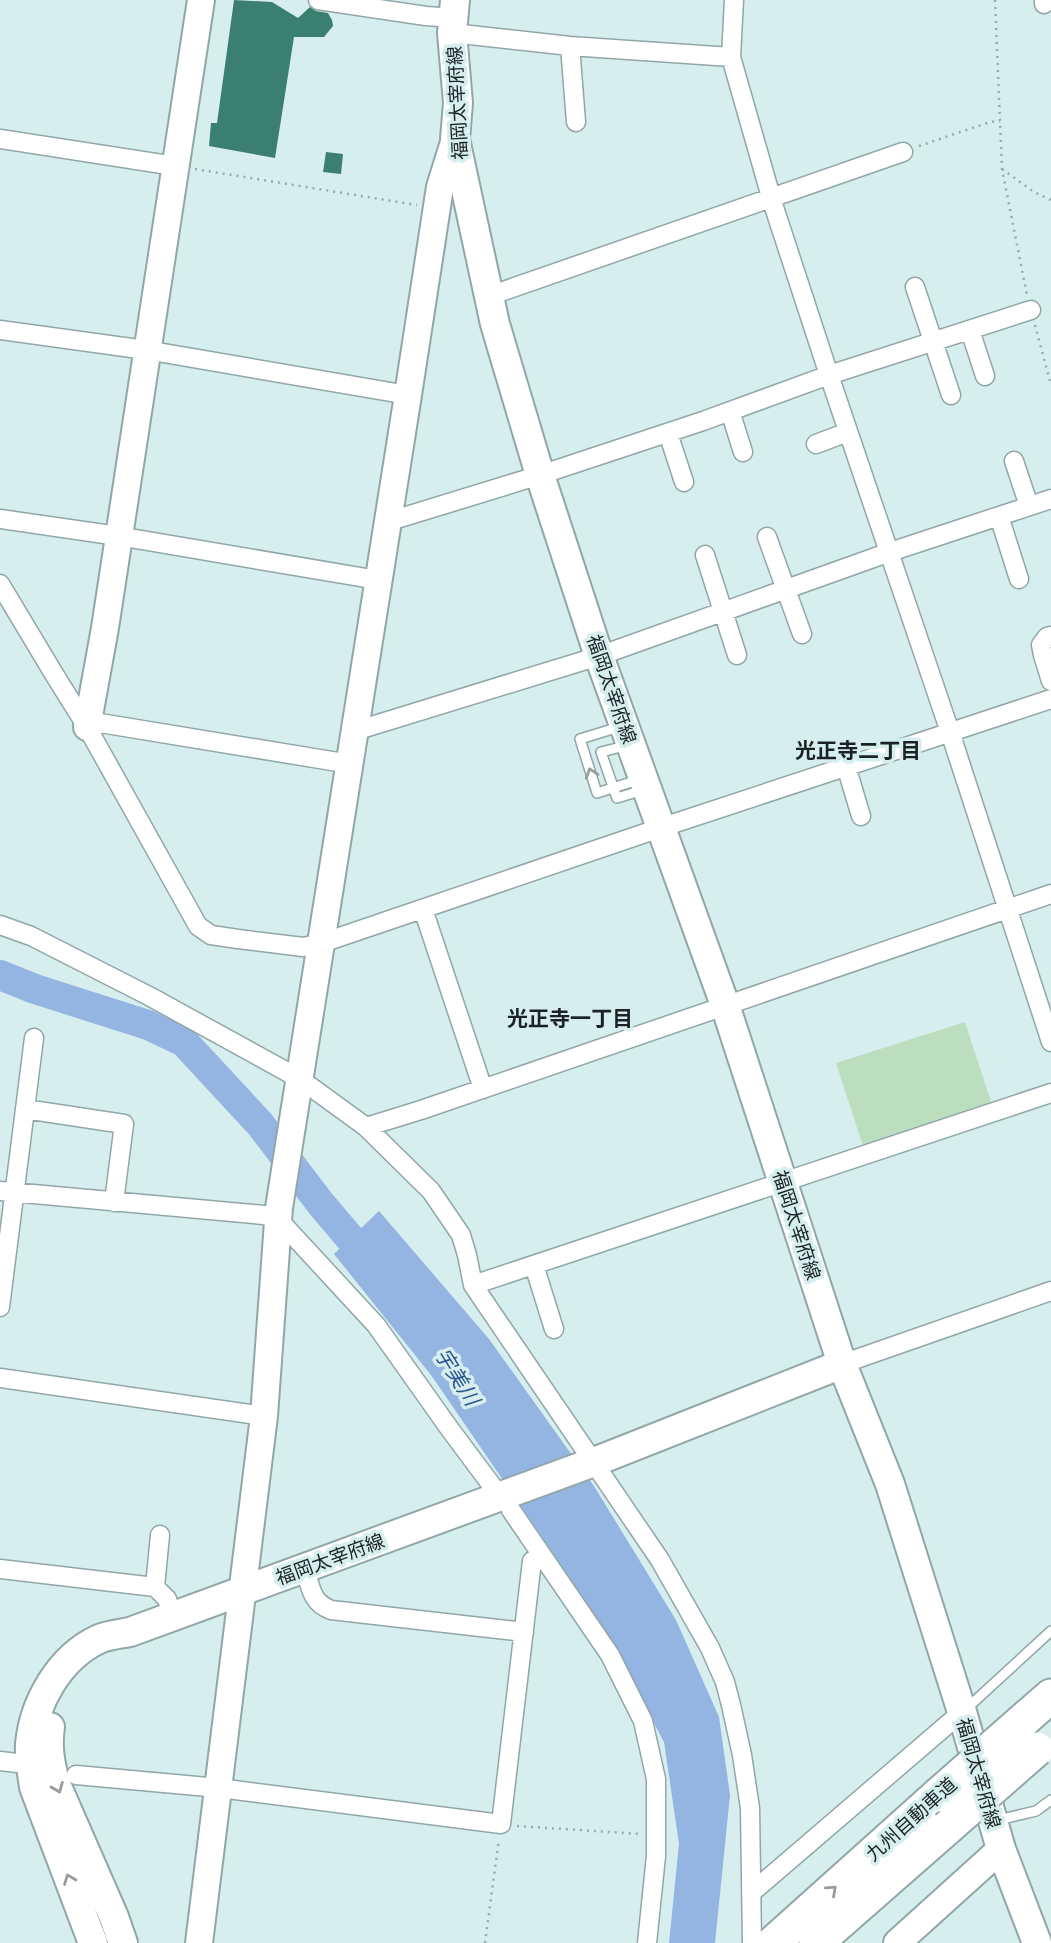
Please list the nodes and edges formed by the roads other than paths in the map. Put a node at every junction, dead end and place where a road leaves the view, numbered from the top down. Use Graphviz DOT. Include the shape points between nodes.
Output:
graph roads {
  1 [pos="201,0"];
  2 [pos="317,0"];
  3 [pos="734,0"];
  4 [pos="454,17"];
  5 [pos="570,46"];
  6 [pos="731,57"];
  7 [pos="576,122"];
  8 [pos="0,139"];
  9 [pos="455,139"];
  10 [pos="903,152"];
  11 [pos="175,166"];
  12 [pos="771,197"];
  13 [pos="915,287"];
  14 [pos="488,296"];
  15 [pos="1031,310"];
  16 [pos="0,330"];
  17 [pos="970,330"];
  18 [pos="933,342"];
  19 [pos="146,350"];
  20 [pos="829,375"];
  21 [pos="985,376"];
  22 [pos="408,395"];
  23 [pos="951,395"];
  24 [pos="730,411"];
  25 [pos="848,432"];
  26 [pos="668,433"];
  27 [pos="816,444"];
  28 [pos="743,452"];
  29 [pos="1014,461"];
  30 [pos="540,475"];
  31 [pos="684,482"];
  32 [pos="1051,499"];
  33 [pos="1029,506"];
  34 [pos="999,516"];
  35 [pos="0,519"];
  36 [pos="387,522"];
  37 [pos="118,536"];
  38 [pos="767,537"];
  39 [pos="890,552"];
  40 [pos="705,555"];
  41 [pos="1018,579"];
  42 [pos="379,580"];
  43 [pos="0,584"];
  44 [pos="786,590"];
  45 [pos="723,612"];
  46 [pos="802,634"];
  47 [pos="1051,636"];
  48 [pos="737,655"];
  49 [pos="599,656"];
  50 [pos="1051,681"];
  51 [pos="1051,699"];
  52 [pos="88,724"];
  53 [pos="355,731"];
  54 [pos="950,732"];
  55 [pos="627,735"];
  56 [pos="350,764"];
  57 [pos="846,766"];
  58 [pos="644,784"];
  59 [pos="614,788"];
  60 [pos="861,816"];
  61 [pos="660,828"];
  62 [pos="1051,894"];
  63 [pos="423,909"];
  64 [pos="1007,909"];
  65 [pos="0,925"];
  66 [pos="322,943"];
  67 [pos="725,1005"];
  68 [pos="34,1038"];
  69 [pos="1051,1042"];
  70 [pos="483,1088"];
  71 [pos="299,1090"];
  72 [pos="1051,1093"];
  73 [pos="25,1109"];
  74 [pos="366,1127"];
  75 [pos="784,1183"];
  76 [pos="7,1191"];
  77 [pos="114,1202"];
  78 [pos="279,1214"];
  79 [pos="534,1265"];
  80 [pos="473,1285"];
  81 [pos="1051,1291"];
  82 [pos="0,1307"];
  83 [pos="554,1329"];
  84 [pos="842,1364"];
  85 [pos="0,1378"];
  86 [pos="264,1416"];
  87 [pos="594,1462"];
  88 [pos="501,1498"];
  89 [pos="160,1535"];
  90 [pos="532,1561"];
  91 [pos="0,1569"];
  92 [pos="305,1569"];
  93 [pos="155,1587"];
  94 [pos="241,1592"];
  95 [pos="173,1617"];
  96 [pos="1051,1631"];
  97 [pos="130,1632"];
  98 [pos="524,1632"];
  99 [pos="962,1712"];
  100 [pos="1042,1725"];
  101 [pos="76,1774"];
  102 [pos="219,1788"];
  103 [pos="1051,1800"];
  104 [pos="993,1822"];
  105 [pos="1002,1849"];
  106 [pos="751,1893"];
  107 [pos="908,1938"];
  108 [pos="769,1941"];
  109 [pos="93,1943"];
  110 [pos="123,1943"];
  111 [pos="198,1943"];
  112 [pos="648,1943"];
  113 [pos="816,1943"];
  114 [pos="1037,1943"];
  1 -- 11 [label="street"];
  2 -- 4 [label="street"];
  3 -- 6 [label="street"];
  4 -- 5 [label="street"];
  4 -- 9 [label="main road, 福岡太宰府線"];
  5 -- 6 [label="street"];
  5 -- 7 [label="street"];
  6 -- 12 [label="street"];
  8 -- 11 [label="street"];
  9 -- 14 [label="main road, 福岡太宰府線"];
  9 -- 22 [label="street" via="436,208"];
  10 -- 12 [label="street"];
  11 -- 19 [label="street"];
  12 -- 14 [label="street"];
  12 -- 20 [label="street"];
  13 -- 18 [label="street"];
  14 -- 30 [label="main road, 福岡太宰府線"];
  15 -- 17 [label="street"];
  16 -- 19 [label="street"];
  17 -- 18 [label="street"];
  17 -- 21 [label="street"];
  18 -- 20 [label="street"];
  18 -- 23 [label="street"];
  19 -- 22 [label="street"];
  19 -- 37 [label="street"];
  20 -- 24 [label="street"];
  20 -- 25 [label="street"];
  22 -- 36 [label="street"];
  24 -- 26 [label="street"];
  24 -- 28 [label="street"];
  25 -- 27 [label="street"];
  25 -- 39 [label="street"];
  26 -- 30 [label="street"];
  26 -- 31 [label="street"];
  29 -- 33 [label="street"];
  30 -- 36 [label="street"];
  30 -- 49 [label="main road, 福岡太宰府線"];
  32 -- 33 [label="street"];
  33 -- 34 [label="street"];
  34 -- 39 [label="street"];
  34 -- 41 [label="street"];
  35 -- 37 [label="street"];
  36 -- 42 [label="street"];
  37 -- 42 [label="street"];
  37 -- 52 [label="street"];
  38 -- 44 [label="street"];
  39 -- 44 [label="street"];
  39 -- 54 [label="street"];
  40 -- 45 [label="street"];
  42 -- 53 [label="street"];
  43 -- 52 [label="street"];
  44 -- 45 [label="street"];
  44 -- 46 [label="street"];
  45 -- 48 [label="street"];
  45 -- 49 [label="street"];
  47 -- 50 [label="street" via="1041,645"];
  49 -- 53 [label="street"];
  49 -- 55 [label="main road, 福岡太宰府線"];
  51 -- 54 [label="street"];
  52 -- 56 [label="street"];
  52 -- 66 [label="street" via="198,926 211,935 238,939 303,947"];
  53 -- 56 [label="street"];
  54 -- 57 [label="street"];
  54 -- 64 [label="street"];
  55 -- 58 [label="main road, 福岡太宰府線"];
  55 -- 59 [label="lane" via="601,752"];
  59 -- 55 [label="lane, one-way" via="597,793 580,739"];
  56 -- 66 [label="street"];
  57 -- 60 [label="street"];
  57 -- 61 [label="street"];
  58 -- 59 [label="lane"];
  58 -- 61 [label="main road, 福岡太宰府線"];
  61 -- 63 [label="street"];
  61 -- 67 [label="main road, 福岡太宰府線"];
  62 -- 64 [label="street"];
  63 -- 66 [label="street"];
  63 -- 70 [label="street"];
  64 -- 67 [label="street"];
  64 -- 69 [label="street"];
  65 -- 71 [label="street" via="137,990"];
  66 -- 71 [label="street"];
  67 -- 70 [label="street"];
  67 -- 75 [label="main road, 福岡太宰府線"];
  68 -- 73 [label="street"];
  70 -- 74 [label="street"];
  71 -- 74 [label="street"];
  71 -- 78 [label="street"];
  72 -- 75 [label="street"];
  73 -- 76 [label="street"];
  73 -- 77 [label="street" via="124,1124"];
  74 -- 80 [label="street" via="431,1191 461,1236"];
  75 -- 79 [label="street"];
  75 -- 84 [label="main road, 福岡太宰府線"];
  76 -- 77 [label="street"];
  76 -- 82 [label="street"];
  77 -- 78 [label="street"];
  78 -- 86 [label="street"];
  78 -- 88 [label="street" via="376,1325"];
  79 -- 80 [label="street"];
  79 -- 83 [label="street"];
  80 -- 87 [label="street"];
  81 -- 84 [label="street"];
  84 -- 87 [label="main road, 福岡太宰府線"];
  84 -- 99 [label="main road, 福岡太宰府線" via="890,1484"];
  85 -- 86 [label="street"];
  86 -- 94 [label="street"];
  87 -- 88 [label="main road, 福岡太宰府線"];
  87 -- 106 [label="street" via="660,1560 724,1682 750,1808"];
  88 -- 92 [label="main road, 福岡太宰府線"];
  88 -- 112 [label="street" via="610,1655 643,1721 656,1779 656,1856"];
  89 -- 93 [label="street"];
  90 -- 98 [label="street"];
  91 -- 93 [label="street"];
  92 -- 94 [label="main road, 福岡太宰府線"];
  92 -- 98 [label="street" via="315,1601 331,1610"];
  93 -- 95 [label="street" via="167,1599"];
  94 -- 95 [label="main road, 福岡太宰府線"];
  94 -- 102 [label="street"];
  95 -- 97 [label="main road, 福岡太宰府線"];
  96 -- 99 [label="lane"];
  109 -- 97 [label="main road, 福岡太宰府線, one-way" via="34,1787 30,1741 39,1707 54,1678 74,1656 100,1639"];
  97 -- 110 [label="main road, 福岡太宰府線, one-way" via="83,1665 52,1716 48,1744 55,1782"];
  98 -- 102 [label="street" via="501,1824"];
  99 -- 104 [label="main road, 福岡太宰府線"];
  99 -- 106 [label="street"];
  108 -- 100 [label="highway, 九州自動車道, one-way, bridge" via="938,1795"];
  100 -- 113 [label="highway, 九州自動車道, bridge" via="947,1828"];
  101 -- 102 [label="street"];
  102 -- 111 [label="street"];
  103 -- 104 [label="lane" via="1037,1811"];
  104 -- 105 [label="main road, 福岡太宰府線"];
  105 -- 107 [label="street"];
  105 -- 114 [label="main road, 福岡太宰府線"];
  106 -- 108 [label="street"];
}
